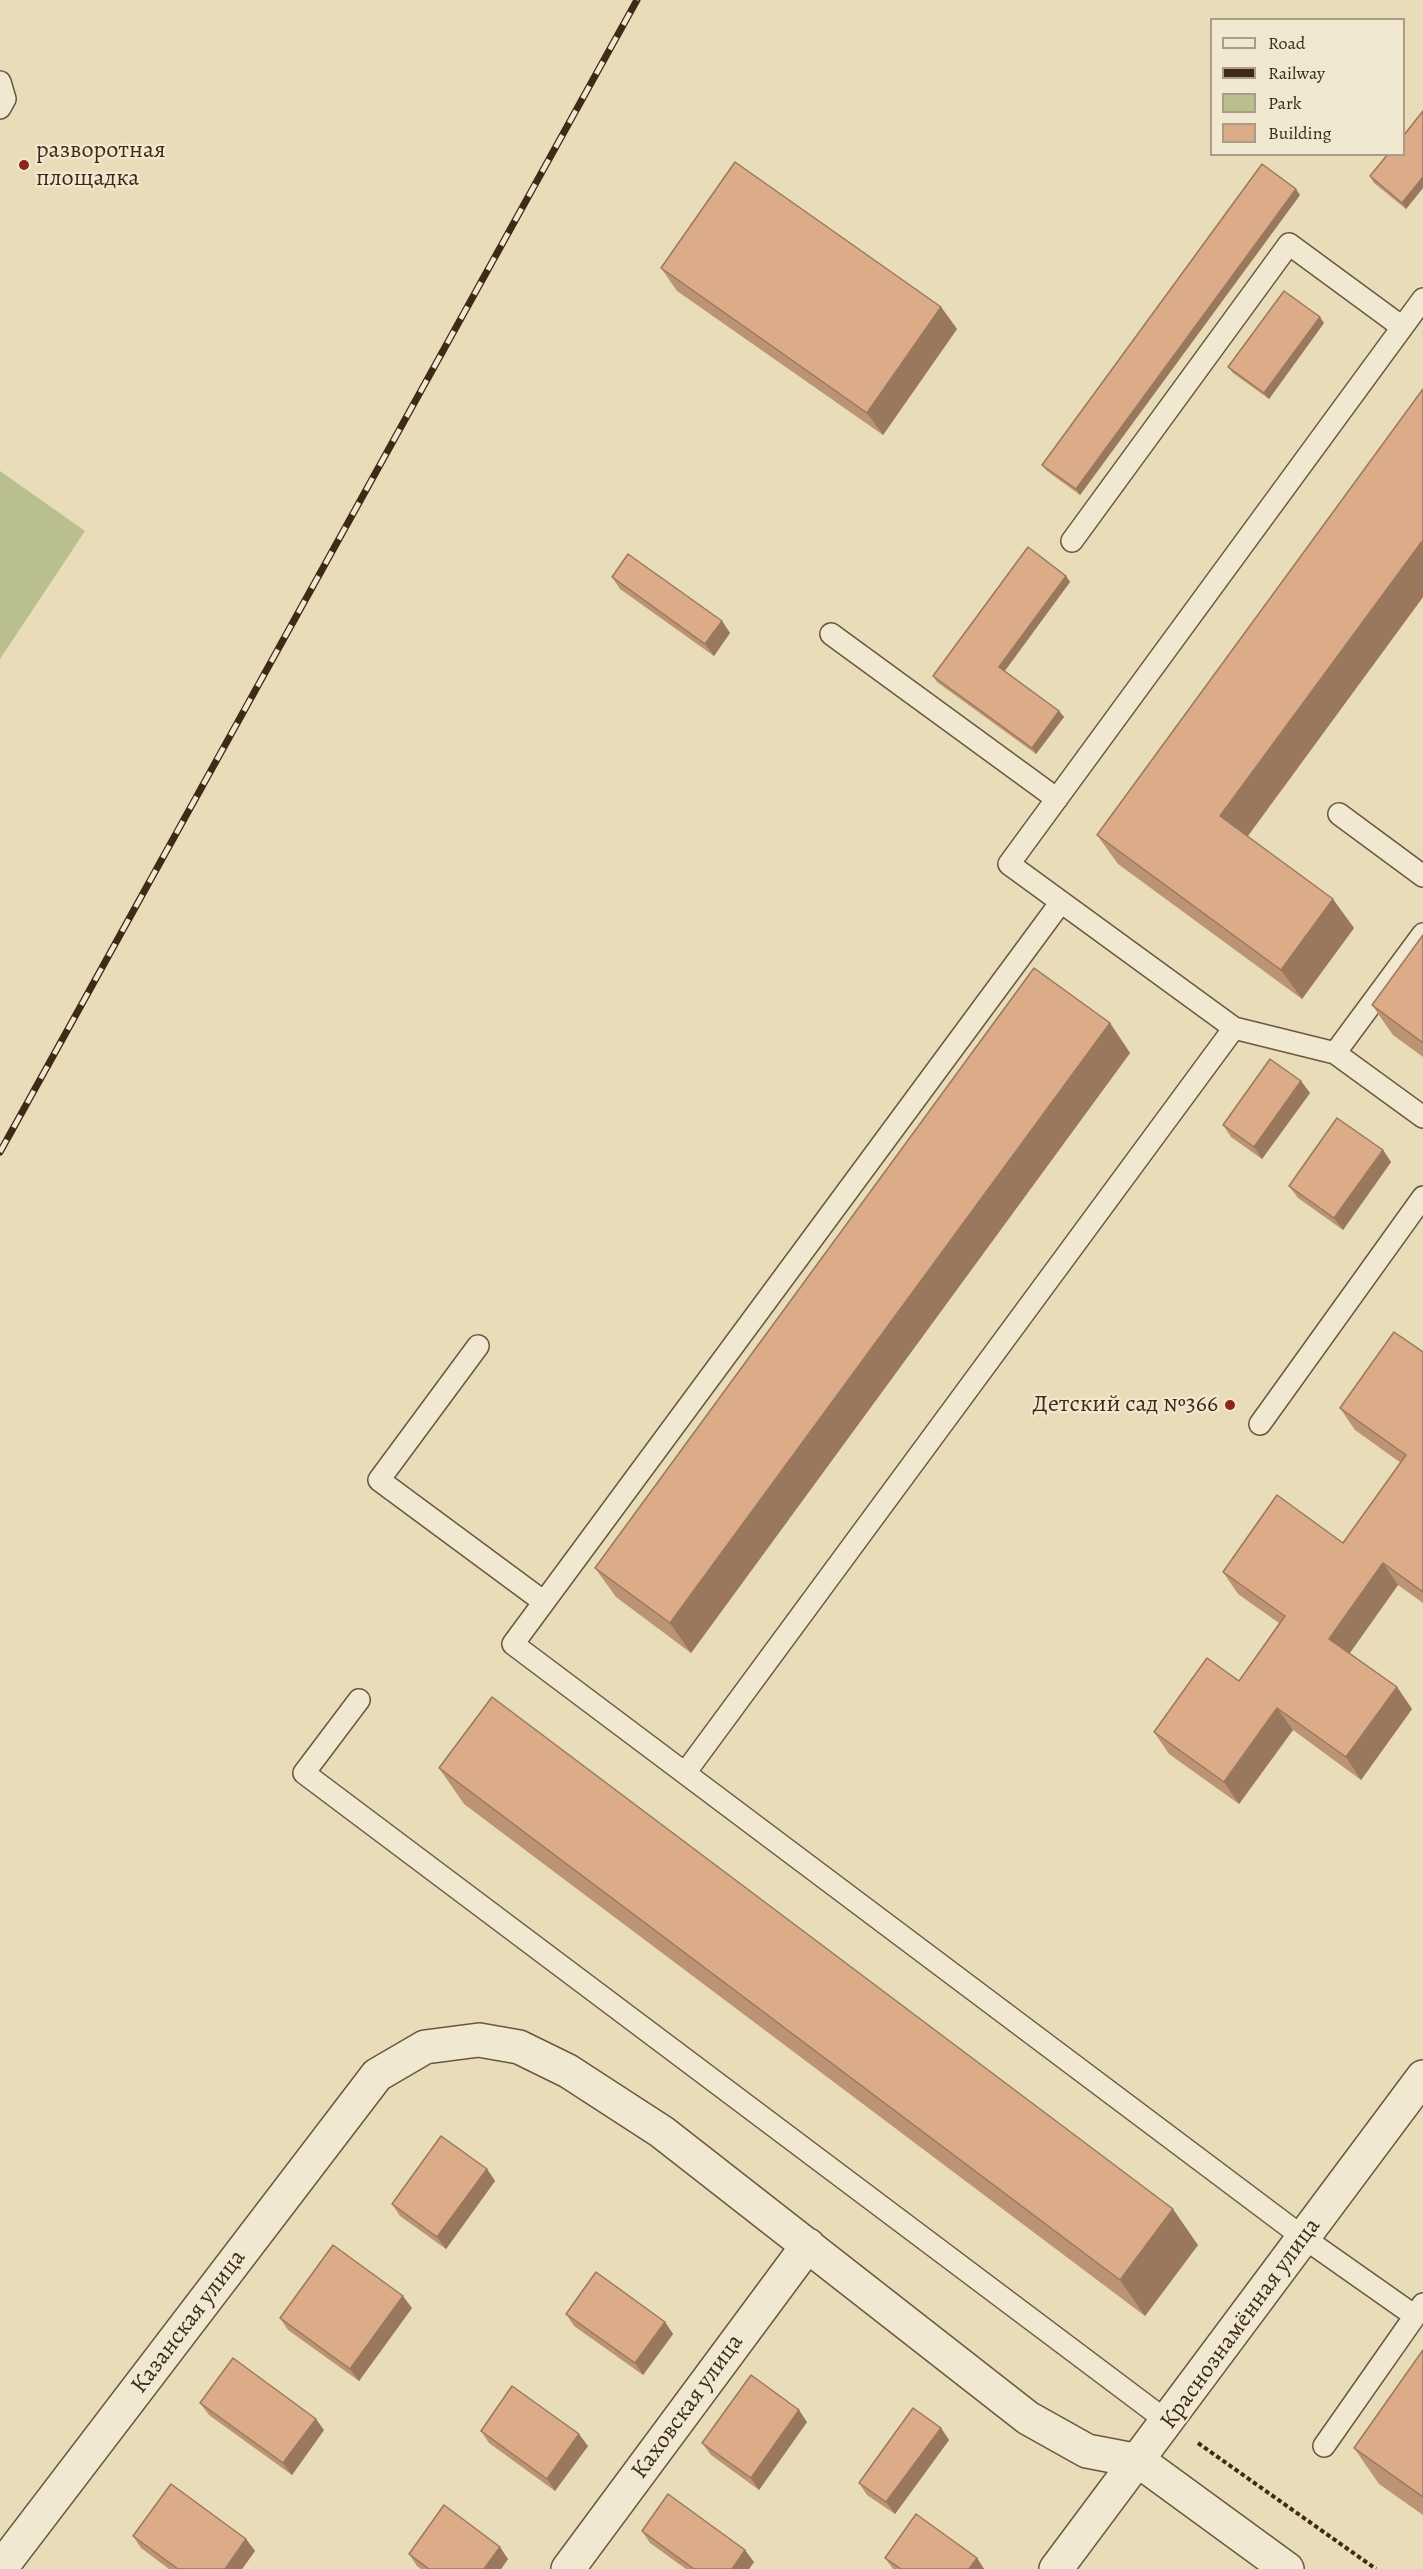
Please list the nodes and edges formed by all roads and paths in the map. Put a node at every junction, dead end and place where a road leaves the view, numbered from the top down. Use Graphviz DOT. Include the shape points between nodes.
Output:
graph roads {
  1 [pos="0,82"];
  2 [pos="0,108"];
  3 [pos="1423,299"];
  4 [pos="1402,327"];
  5 [pos="1072,541"];
  6 [pos="831,634"];
  7 [pos="1057,799"];
  8 [pos="1339,814"];
  9 [pos="1423,876"];
  10 [pos="1061,902"];
  11 [pos="1423,934"];
  12 [pos="1234,1028"];
  13 [pos="1335,1053"];
  14 [pos="1423,1117"];
  15 [pos="1423,1197"];
  16 [pos="478,1346"];
  17 [pos="1260,1424"];
  18 [pos="544,1602"];
  19 [pos="359,1700"];
  20 [pos="685,1773"];
  21 [pos="1423,2077"];
  22 [pos="1304,2238"];
  23 [pos="808,2245"];
  24 [pos="1419,2310"];
  25 [pos="1168,2422"];
  26 [pos="1324,2446"];
  27 [pos="1139,2461"];
  28 [pos="0,2569"];
  29 [pos="568,2569"];
  30 [pos="1056,2569"];
  31 [pos="1287,2569"];
  32 [pos="1376,2569"];
  1 -- 2 [label="lane" via="5,99"];
  3 -- 4 [label="lane"];
  4 -- 5 [label="lane" via="1289,244"];
  4 -- 7 [label="lane"];
  6 -- 7 [label="lane"];
  7 -- 10 [label="lane" via="1009,864"];
  8 -- 9 [label="lane"];
  10 -- 12 [label="lane"];
  10 -- 18 [label="lane"];
  11 -- 13 [label="lane"];
  12 -- 13 [label="lane"];
  12 -- 20 [label="lane"];
  13 -- 14 [label="lane"];
  15 -- 17 [label="lane"];
  16 -- 18 [label="lane" via="379,1480"];
  18 -- 20 [label="lane" via="513,1644"];
  19 -- 25 [label="lane" via="304,1773"];
  20 -- 22 [label="lane"];
  21 -- 22 [label="street, Краснознамённая улица"];
  22 -- 24 [label="lane"];
  22 -- 25 [label="street, Краснознамённая улица"];
  23 -- 27 [label="street" via="1028,2418 1087,2451"];
  23 -- 28 [label="street, Казанская улица" via="662,2132 568,2071 519,2047 479,2040 425,2047 377,2074"];
  23 -- 29 [label="street, Каховская улица"];
  24 -- 26 [label="lane"];
  25 -- 27 [label="street, Краснознамённая улица"];
  25 -- 32 [label="path"];
  27 -- 30 [label="street, Краснознамённая улица"];
  27 -- 31 [label="street"];
}
